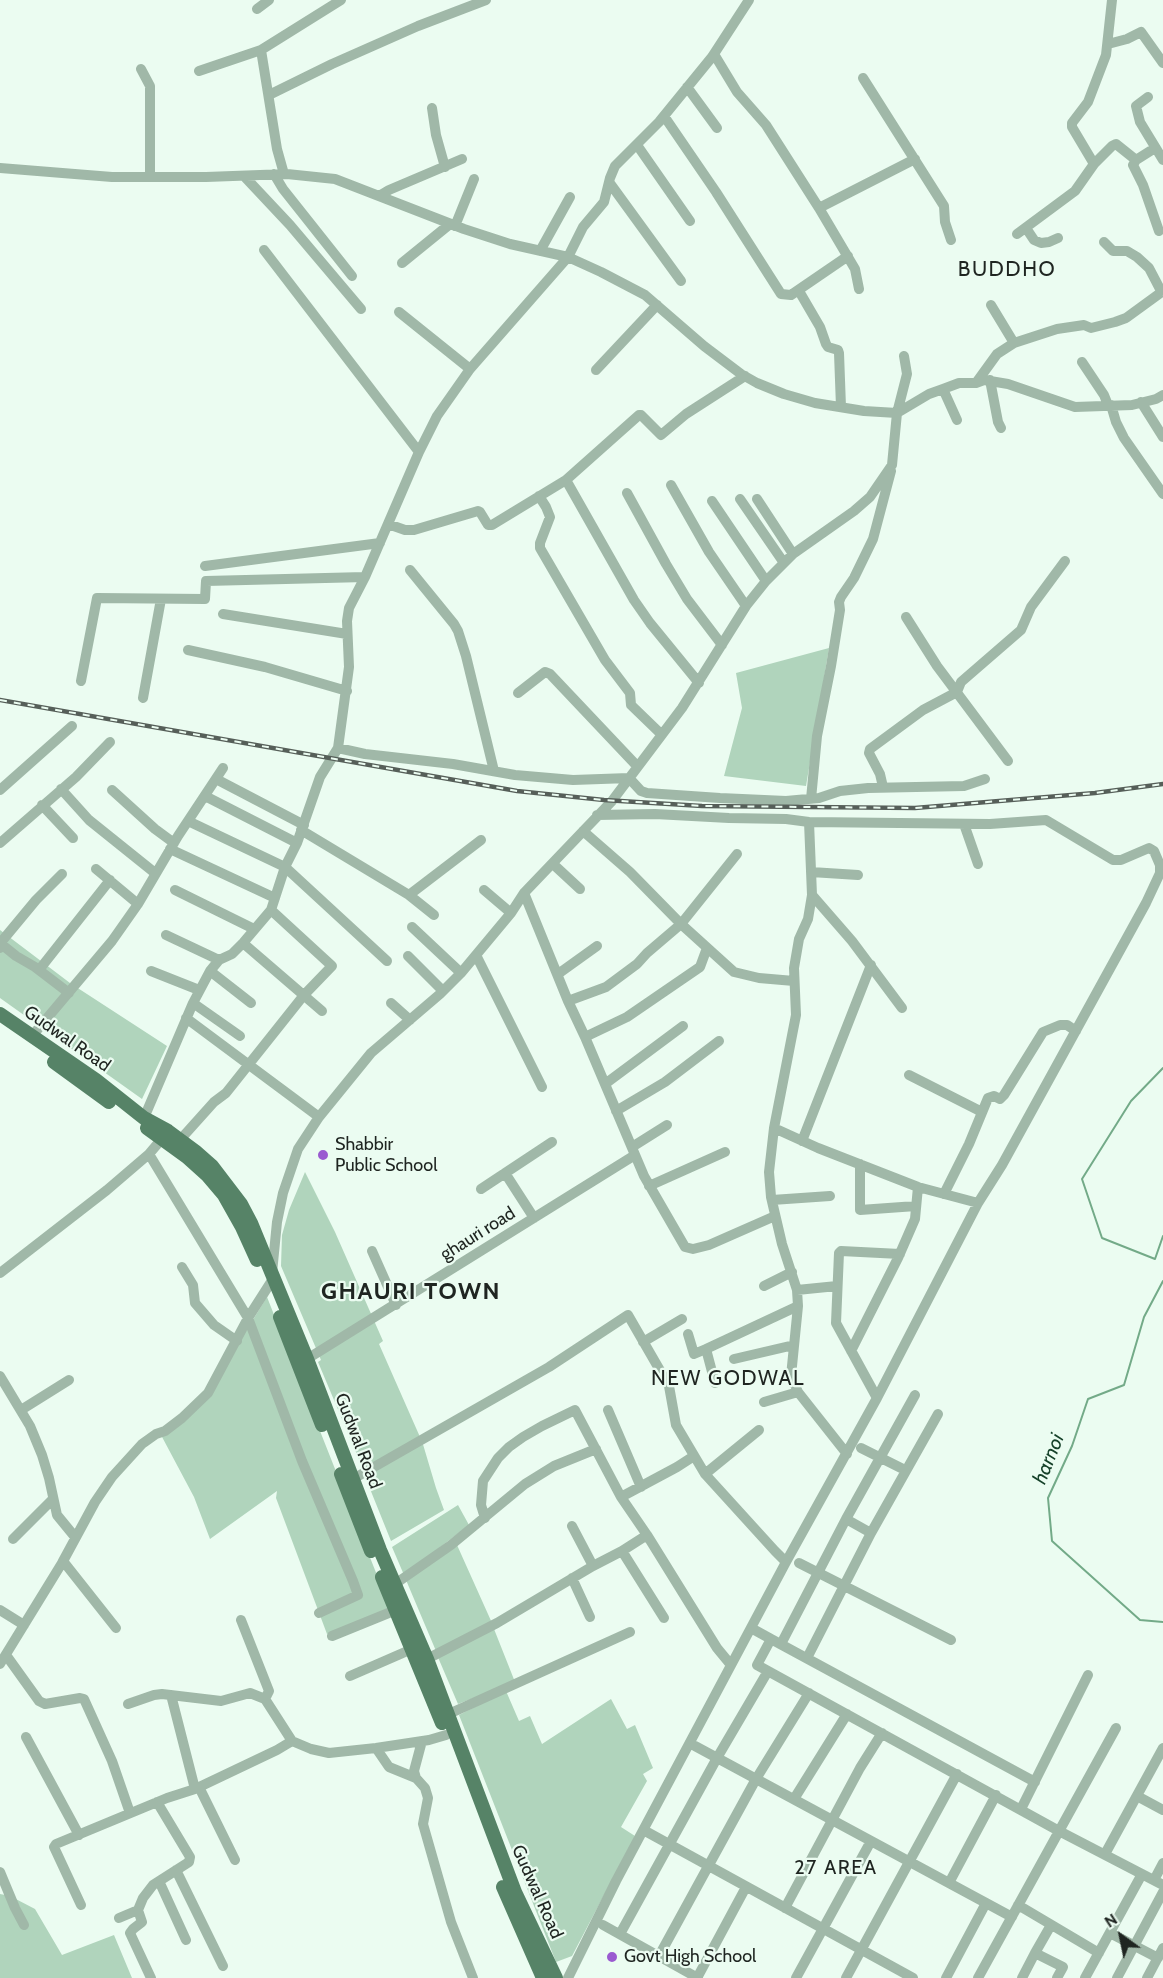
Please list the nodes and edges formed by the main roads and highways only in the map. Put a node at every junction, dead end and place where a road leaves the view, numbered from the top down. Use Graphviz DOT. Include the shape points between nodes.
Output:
graph roads {
  1 [pos="0,1014"];
  2 [pos="0,1024"];
  3 [pos="165,1135"];
  4 [pos="272,1280"];
  5 [pos="444,1716"];
  6 [pos="543,1978"];
  7 [pos="555,1978"];
  1 -- 3 [label="main road, Gudwal Road" via="96,1080"];
  2 -- 3 [label="main road, Gudwal Road"];
  3 -- 4 [label="main road, Gudwal Road" via="224,1196"];
  3 -- 4 [label="main road, Gudwal Road" via="195,1151 231,1190 251,1223"];
  4 -- 5 [label="main road, Gudwal Road" via="359,1522"];
  4 -- 5 [label="main road, Gudwal Road" via="308,1359 427,1659"];
  5 -- 6 [label="main road, Gudwal Road" via="446,1735 506,1896"];
  5 -- 7 [label="main road, Gudwal Road" via="515,1892"];
}
